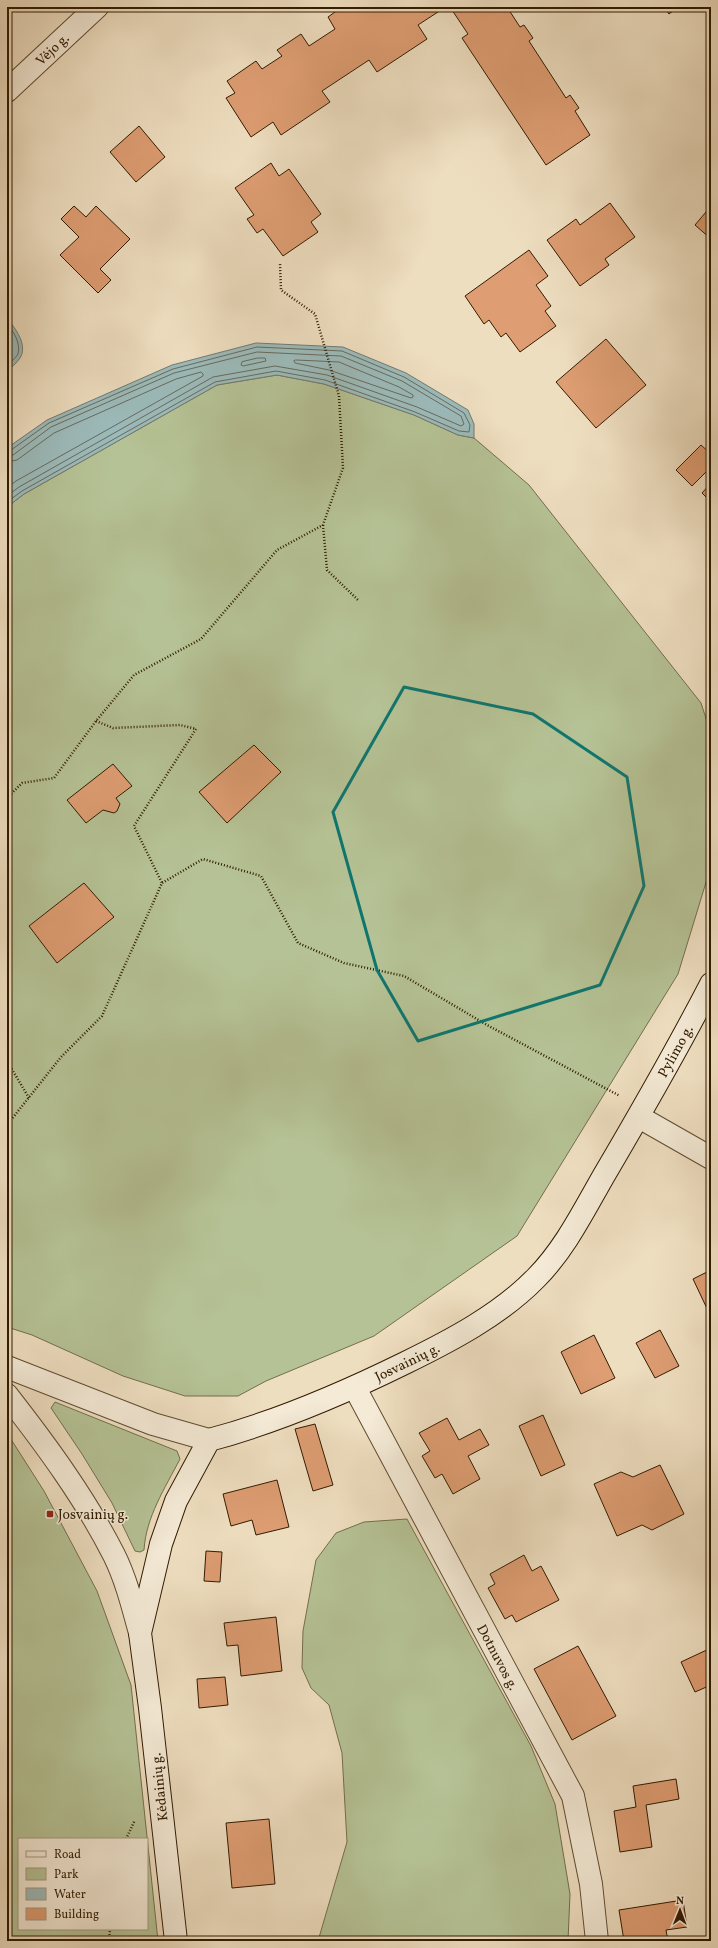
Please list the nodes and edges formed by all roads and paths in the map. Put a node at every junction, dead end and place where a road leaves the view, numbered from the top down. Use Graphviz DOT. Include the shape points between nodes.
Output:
graph roads {
  1 [pos="97,7"];
  2 [pos="7,90"];
  3 [pos="280,264"];
  4 [pos="324,524"];
  5 [pos="358,600"];
  6 [pos="96,721"];
  7 [pos="7,798"];
  8 [pos="162,883"];
  9 [pos="711,984"];
  10 [pos="7,1061"];
  11 [pos="28,1098"];
  12 [pos="641,1113"];
  13 [pos="7,1125"];
  14 [pos="711,1158"];
  15 [pos="7,1367"];
  16 [pos="354,1388"];
  17 [pos="7,1395"];
  18 [pos="209,1440"];
  19 [pos="140,1633"];
  20 [pos="110,1930"];
  21 [pos="110,1941"];
  22 [pos="176,1941"];
  23 [pos="597,1941"];
  1 -- 2 [label="street, Vėjo g."];
  3 -- 4 [label="path" via="281,290 315,314 339,396 343,468"];
  4 -- 5 [label="path" via="328,570"];
  4 -- 6 [label="path" via="277,550 201,639 134,675"];
  6 -- 7 [label="path" via="54,778 22,783"];
  6 -- 8 [label="path" via="113,728 180,725 196,729 134,826"];
  8 -- 11 [label="path" via="102,1016 61,1057"];
  8 -- 12 [label="path" via="203,859 261,876 298,943 344,963 404,976"];
  9 -- 12 [label="street, Pylimo g."];
  10 -- 11 [label="path"];
  11 -- 13 [label="path"];
  12 -- 14 [label="street"];
  12 -- 16 [label="street, Josvainių g." via="561,1249 536,1278 506,1304 446,1343"];
  15 -- 18 [label="street, Josvainių g." via="153,1424"];
  16 -- 18 [label="street, Josvainių g." via="249,1430"];
  16 -- 23 [label="street, Dotnuvos g." via="573,1796 591,1884"];
  17 -- 19 [label="street" via="81,1498 114,1556 129,1593"];
  18 -- 19 [label="street" via="171,1515 161,1544"];
  19 -- 22 [label="street, Kėdainių g."];
  20 -- 21 [label="path"];
}
